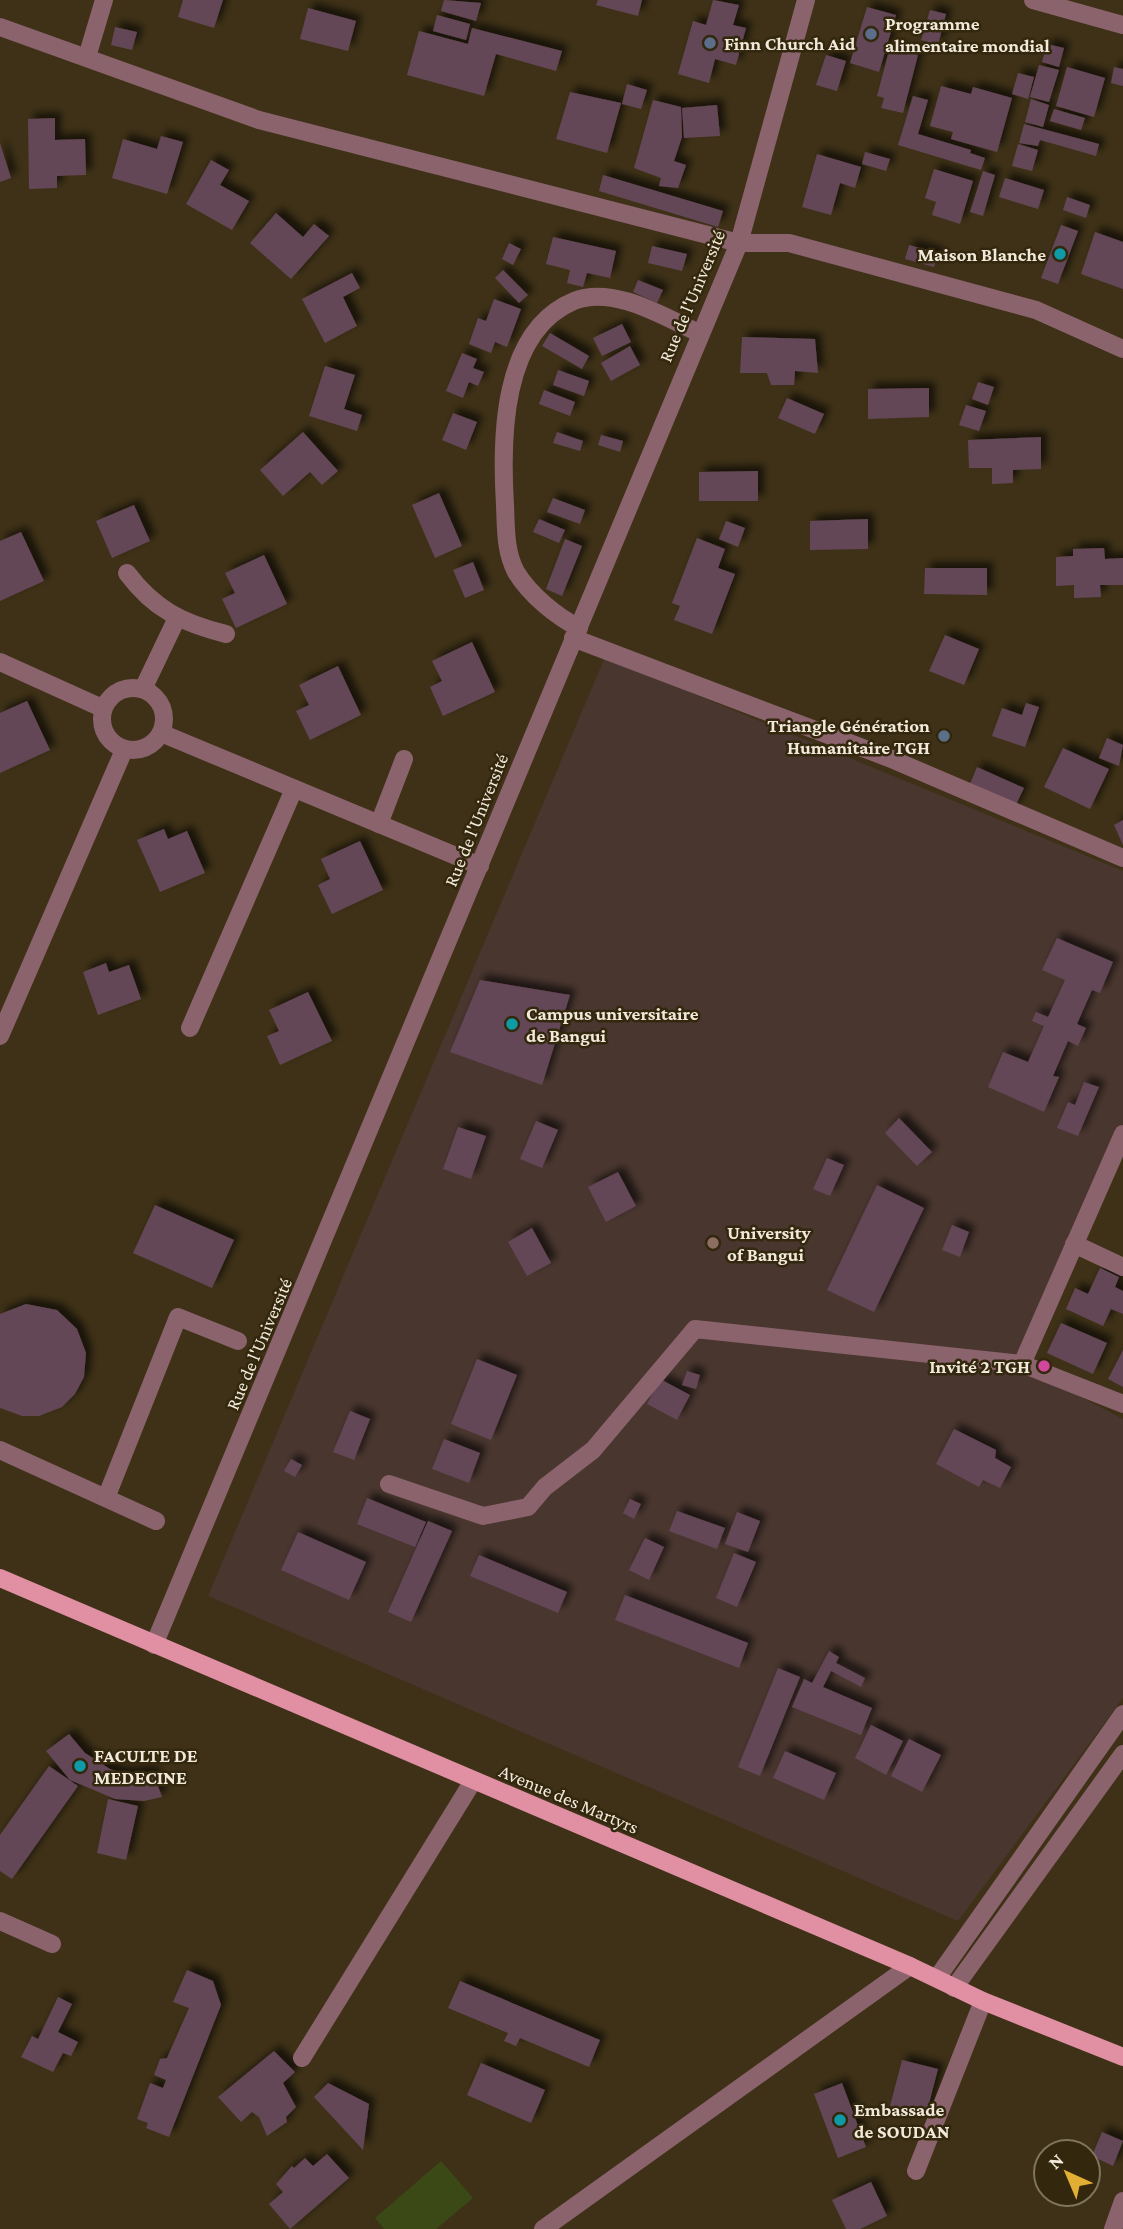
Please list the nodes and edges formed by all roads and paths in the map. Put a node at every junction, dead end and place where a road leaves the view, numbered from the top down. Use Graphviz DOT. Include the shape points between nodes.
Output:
graph roads {
  1 [pos="104,0"];
  2 [pos="806,0"];
  3 [pos="1033,0"];
  4 [pos="1123,25"];
  5 [pos="0,27"];
  6 [pos="87,57"];
  7 [pos="739,243"];
  8 [pos="699,333"];
  9 [pos="1123,349"];
  10 [pos="127,573"];
  11 [pos="177,618"];
  12 [pos="576,633"];
  13 [pos="226,634"];
  14 [pos="0,662"];
  15 [pos="143,689"];
  16 [pos="102,708"];
  17 [pos="161,733"];
  18 [pos="124,750"];
  19 [pos="404,759"];
  20 [pos="295,789"];
  21 [pos="379,824"];
  22 [pos="1123,858"];
  23 [pos="480,866"];
  24 [pos="190,1028"];
  25 [pos="0,1037"];
  26 [pos="1123,1133"];
  27 [pos="1074,1244"];
  28 [pos="1123,1267"];
  29 [pos="238,1341"];
  30 [pos="1022,1364"];
  31 [pos="1123,1404"];
  32 [pos="0,1450"];
  33 [pos="389,1485"];
  34 [pos="107,1498"];
  35 [pos="156,1521"];
  36 [pos="0,1577"];
  37 [pos="155,1645"];
  38 [pos="1123,1714"];
  39 [pos="1123,1754"];
  40 [pos="472,1781"];
  41 [pos="0,1921"];
  42 [pos="52,1944"];
  43 [pos="911,1966"];
  44 [pos="937,1978"];
  45 [pos="954,1988"];
  46 [pos="983,2001"];
  47 [pos="317,2035"];
  48 [pos="1123,2057"];
  49 [pos="916,2171"];
  50 [pos="1123,2201"];
  51 [pos="542,2229"];
  52 [pos="1113,2229"];
  1 -- 6 [label="street"];
  2 -- 7 [label="street, Rue de l'Université"];
  3 -- 4 [label="street"];
  5 -- 6 [label="street"];
  6 -- 7 [label="street" via="259,120"];
  7 -- 8 [label="street, Rue de l'Université"];
  7 -- 9 [label="street" via="789,243 1036,310"];
  8 -- 12 [label="street, Rue de l'Université"];
  8 -- 12 [label="street" via="647,309 609,298 575,300 549,317 525,348 512,384 502,447 507,548 517,573"];
  10 -- 11 [label="street" via="143,595"];
  11 -- 13 [label="street"];
  11 -- 15 [label="street"];
  12 -- 22 [label="street" via="890,758"];
  12 -- 23 [label="street, Rue de l'Université"];
  14 -- 16 [label="street"];
  15 -- 16 [label="street" via="128,687 116,692"];
  15 -- 17 [label="street" via="163,708"];
  16 -- 18 [label="street" via="103,732"];
  17 -- 18 [label="street" via="153,744"];
  17 -- 20 [label="street"];
  18 -- 25 [label="street"];
  19 -- 21 [label="street"];
  20 -- 21 [label="street"];
  20 -- 24 [label="street"];
  21 -- 23 [label="street"];
  23 -- 37 [label="street, Rue de l'Université"];
  26 -- 27 [label="street"];
  27 -- 28 [label="street"];
  27 -- 30 [label="street"];
  29 -- 34 [label="street" via="178,1317"];
  30 -- 31 [label="street"];
  30 -- 33 [label="street" via="695,1329 593,1450 545,1487 528,1507 483,1516"];
  32 -- 34 [label="street"];
  34 -- 35 [label="street"];
  36 -- 37 [label="main road, Avenue des Martyrs"];
  37 -- 40 [label="main road, Avenue des Martyrs"];
  38 -- 44 [label="street"];
  39 -- 45 [label="street"];
  40 -- 43 [label="main road, Avenue des Martyrs"];
  40 -- 47 [label="street"];
  41 -- 42 [label="street"];
  43 -- 44 [label="main road, Avenue des Martyrs"];
  43 -- 51 [label="street"];
  44 -- 45 [label="main road, Avenue des Martyrs"];
  45 -- 46 [label="main road, Avenue des Martyrs"];
  46 -- 48 [label="main road, Avenue des Martyrs"];
  46 -- 49 [label="street"];
  47 -- 47 [label="street" via="302,2058 324,2023 345,1989 353,1977 436,1841 441,1833 427,1857 361,1964 346,1987 339,1999 331,2011 324,2023"];
  50 -- 52 [label="street"];
}
